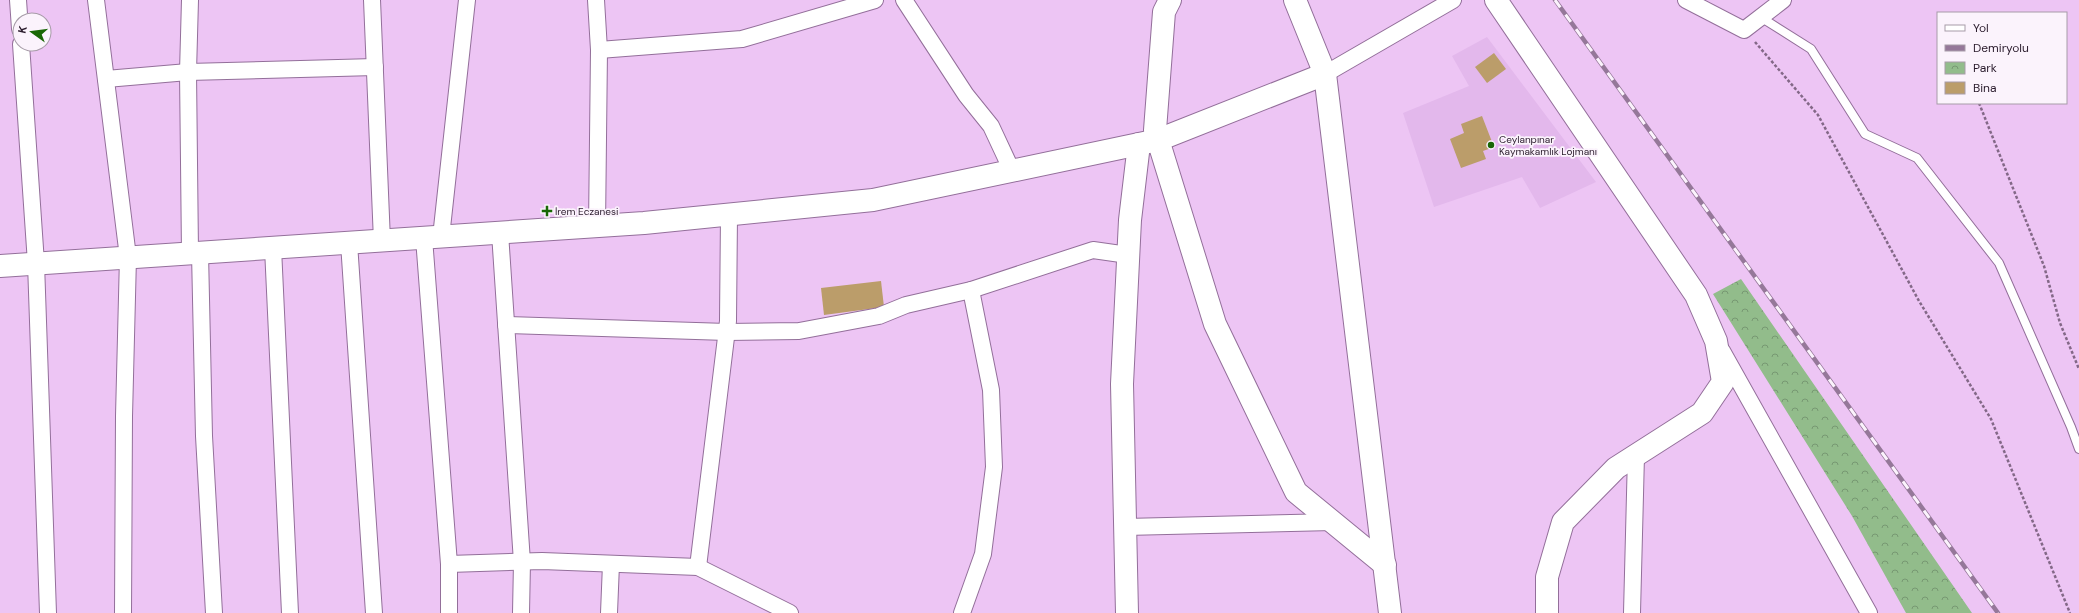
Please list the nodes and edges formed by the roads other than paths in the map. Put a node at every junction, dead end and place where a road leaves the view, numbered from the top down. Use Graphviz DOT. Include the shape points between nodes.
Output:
graph roads {
  1 [pos="18,0"];
  2 [pos="96,0"];
  3 [pos="190,0"];
  4 [pos="372,0"];
  5 [pos="467,0"];
  6 [pos="596,0"];
  7 [pos="904,0"];
  8 [pos="1170,0"];
  9 [pos="1295,0"];
  10 [pos="1453,0"];
  11 [pos="1496,0"];
  12 [pos="1686,0"];
  13 [pos="1783,0"];
  14 [pos="865,1"];
  15 [pos="19,12"];
  16 [pos="1762,18"];
  17 [pos="599,50"];
  18 [pos="22,52"];
  19 [pos="374,67"];
  20 [pos="188,72"];
  21 [pos="1325,74"];
  22 [pos="106,79"];
  23 [pos="1149,142"];
  24 [pos="1012,171"];
  25 [pos="729,215"];
  26 [pos="597,227"];
  27 [pos="500,233"];
  28 [pos="433,237"];
  29 [pos="382,241"];
  30 [pos="349,243"];
  31 [pos="273,248"];
  32 [pos="195,253"];
  33 [pos="1128,255"];
  34 [pos="128,257"];
  35 [pos="36,263"];
  36 [pos="0,266"];
  37 [pos="971,290"];
  38 [pos="506,325"];
  39 [pos="726,332"];
  40 [pos="1716,342"];
  41 [pos="2079,449"];
  42 [pos="1636,455"];
  43 [pos="1333,522"];
  44 [pos="1125,527"];
  45 [pos="522,562"];
  46 [pos="449,564"];
  47 [pos="611,564"];
  48 [pos="1386,565"];
  49 [pos="698,567"];
  50 [pos="763,606"];
  51 [pos="48,613"];
  52 [pos="123,613"];
  53 [pos="214,613"];
  54 [pos="290,613"];
  55 [pos="374,613"];
  56 [pos="449,613"];
  57 [pos="521,613"];
  58 [pos="609,613"];
  59 [pos="790,613"];
  60 [pos="962,613"];
  61 [pos="1127,613"];
  62 [pos="1390,613"];
  63 [pos="1547,613"];
  64 [pos="1632,613"];
  65 [pos="1869,613"];
  1 -- 15 [label="street"];
  2 -- 22 [label="street"];
  3 -- 20 [label="street"];
  4 -- 19 [label="street"];
  5 -- 28 [label="street"];
  6 -- 17 [label="street"];
  7 -- 24 [label="street" via="966,95 991,126"];
  8 -- 23 [label="street" via="1164,12 1155,130"];
  9 -- 21 [label="street"];
  10 -- 21 [label="street"];
  11 -- 40 [label="street" via="1696,295"];
  12 -- 16 [label="street" via="1744,30"];
  13 -- 16 [label="street"];
  14 -- 17 [label="street" via="742,39"];
  16 -- 41 [label="lane" via="1811,49 1865,134 1917,158 1999,263"];
  17 -- 26 [label="street"];
  18 -- 35 [label="street"];
  19 -- 20 [label="street"];
  19 -- 29 [label="street"];
  20 -- 22 [label="street"];
  20 -- 32 [label="street"];
  21 -- 23 [label="street"];
  21 -- 48 [label="street"];
  22 -- 34 [label="street"];
  23 -- 24 [label="street"];
  23 -- 33 [label="street" via="1130,220"];
  23 -- 43 [label="street" via="1215,324 1296,492"];
  24 -- 25 [label="street" via="873,200"];
  25 -- 26 [label="street"];
  25 -- 39 [label="street"];
  26 -- 27 [label="street"];
  27 -- 28 [label="street"];
  27 -- 38 [label="street"];
  28 -- 29 [label="street"];
  28 -- 46 [label="street"];
  29 -- 30 [label="street"];
  30 -- 31 [label="street"];
  30 -- 55 [label="street"];
  31 -- 32 [label="street"];
  31 -- 54 [label="street"];
  32 -- 34 [label="street"];
  32 -- 53 [label="street"];
  33 -- 37 [label="street" via="1093,250"];
  33 -- 44 [label="street" via="1122,384"];
  34 -- 35 [label="street"];
  34 -- 52 [label="street"];
  35 -- 36 [label="street"];
  35 -- 51 [label="street"];
  37 -- 39 [label="street" via="906,305 880,316 799,331"];
  37 -- 60 [label="street" via="991,390 994,467 983,554"];
  38 -- 39 [label="street"];
  38 -- 45 [label="street"];
  39 -- 49 [label="street"];
  40 -- 42 [label="street" via="1723,382 1702,413"];
  40 -- 65 [label="street"];
  42 -- 63 [label="street" via="1616,468 1563,522 1548,577"];
  42 -- 64 [label="street"];
  43 -- 44 [label="street"];
  43 -- 48 [label="street"];
  44 -- 61 [label="street"];
  45 -- 46 [label="street"];
  45 -- 47 [label="street"];
  45 -- 57 [label="street"];
  46 -- 56 [label="street"];
  47 -- 49 [label="street"];
  47 -- 58 [label="street"];
  48 -- 62 [label="street"];
  49 -- 50 [label="street"];
  50 -- 59 [label="street"];
}
